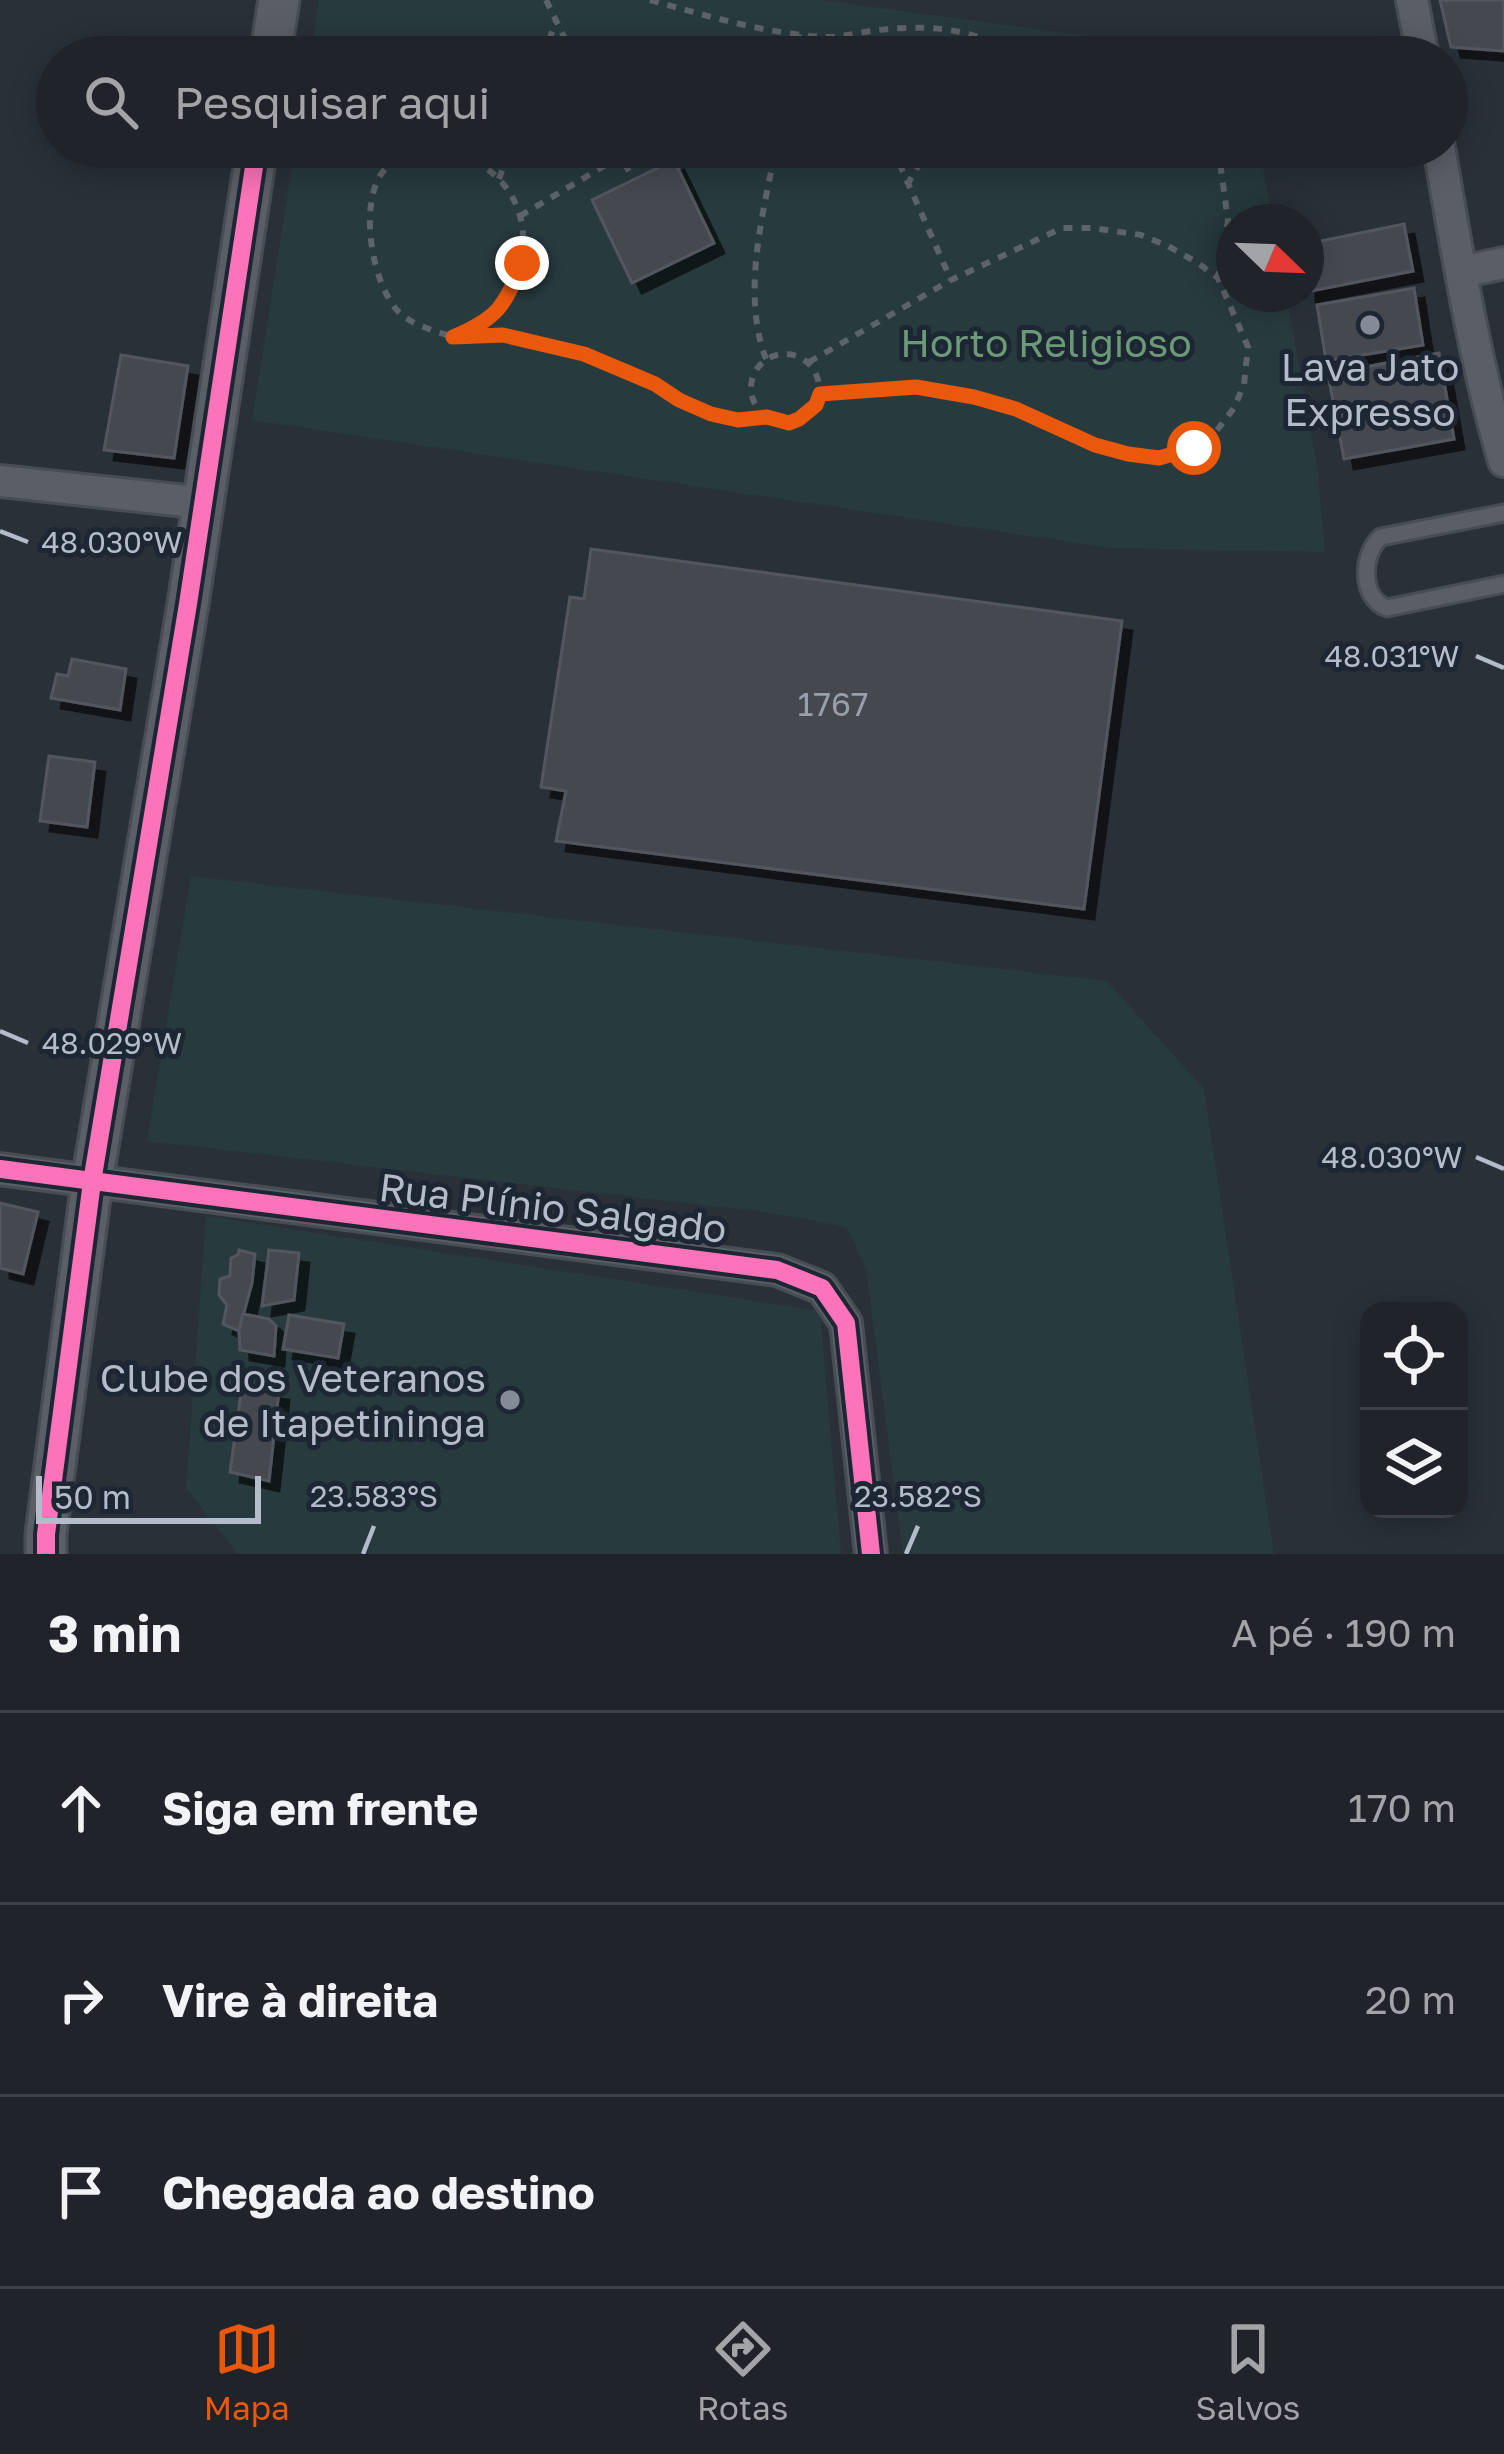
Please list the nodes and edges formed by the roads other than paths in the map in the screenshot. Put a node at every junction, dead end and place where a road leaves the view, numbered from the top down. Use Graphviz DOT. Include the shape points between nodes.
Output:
graph roads {
  1 [pos="278,0"];
  2 [pos="1412,0"];
  3 [pos="273,36"];
  4 [pos="1419,36"];
  5 [pos="254,168"];
  6 [pos="1442,168"];
  7 [pos="1504,263"];
  8 [pos="1461,272"];
  9 [pos="1504,368"];
  10 [pos="1492,420"];
  11 [pos="1504,460"];
  12 [pos="0,481"];
  13 [pos="204,503"];
  14 [pos="1504,513"];
  15 [pos="1504,584"];
  16 [pos="0,1169"];
  17 [pos="92,1182"];
  18 [pos="46,1554"];
  19 [pos="871,1554"];
  1 -- 3 [label="street"];
  2 -- 4 [label="street"];
  5 -- 13 [label="street"];
  6 -- 8 [label="street"];
  7 -- 8 [label="street"];
  8 -- 10 [label="street"];
  9 -- 10 [label="street"];
  10 -- 11 [label="street"];
  12 -- 13 [label="street"];
  13 -- 17 [label="street"];
  14 -- 15 [label="lane" via="1381,537 1367,558 1369,595 1387,608"];
  16 -- 17 [label="street, Rua Plínio Salgado"];
  17 -- 18 [label="street"];
  17 -- 19 [label="street, Rua Plínio Salgado" via="777,1270 822,1288 846,1324"];
}
